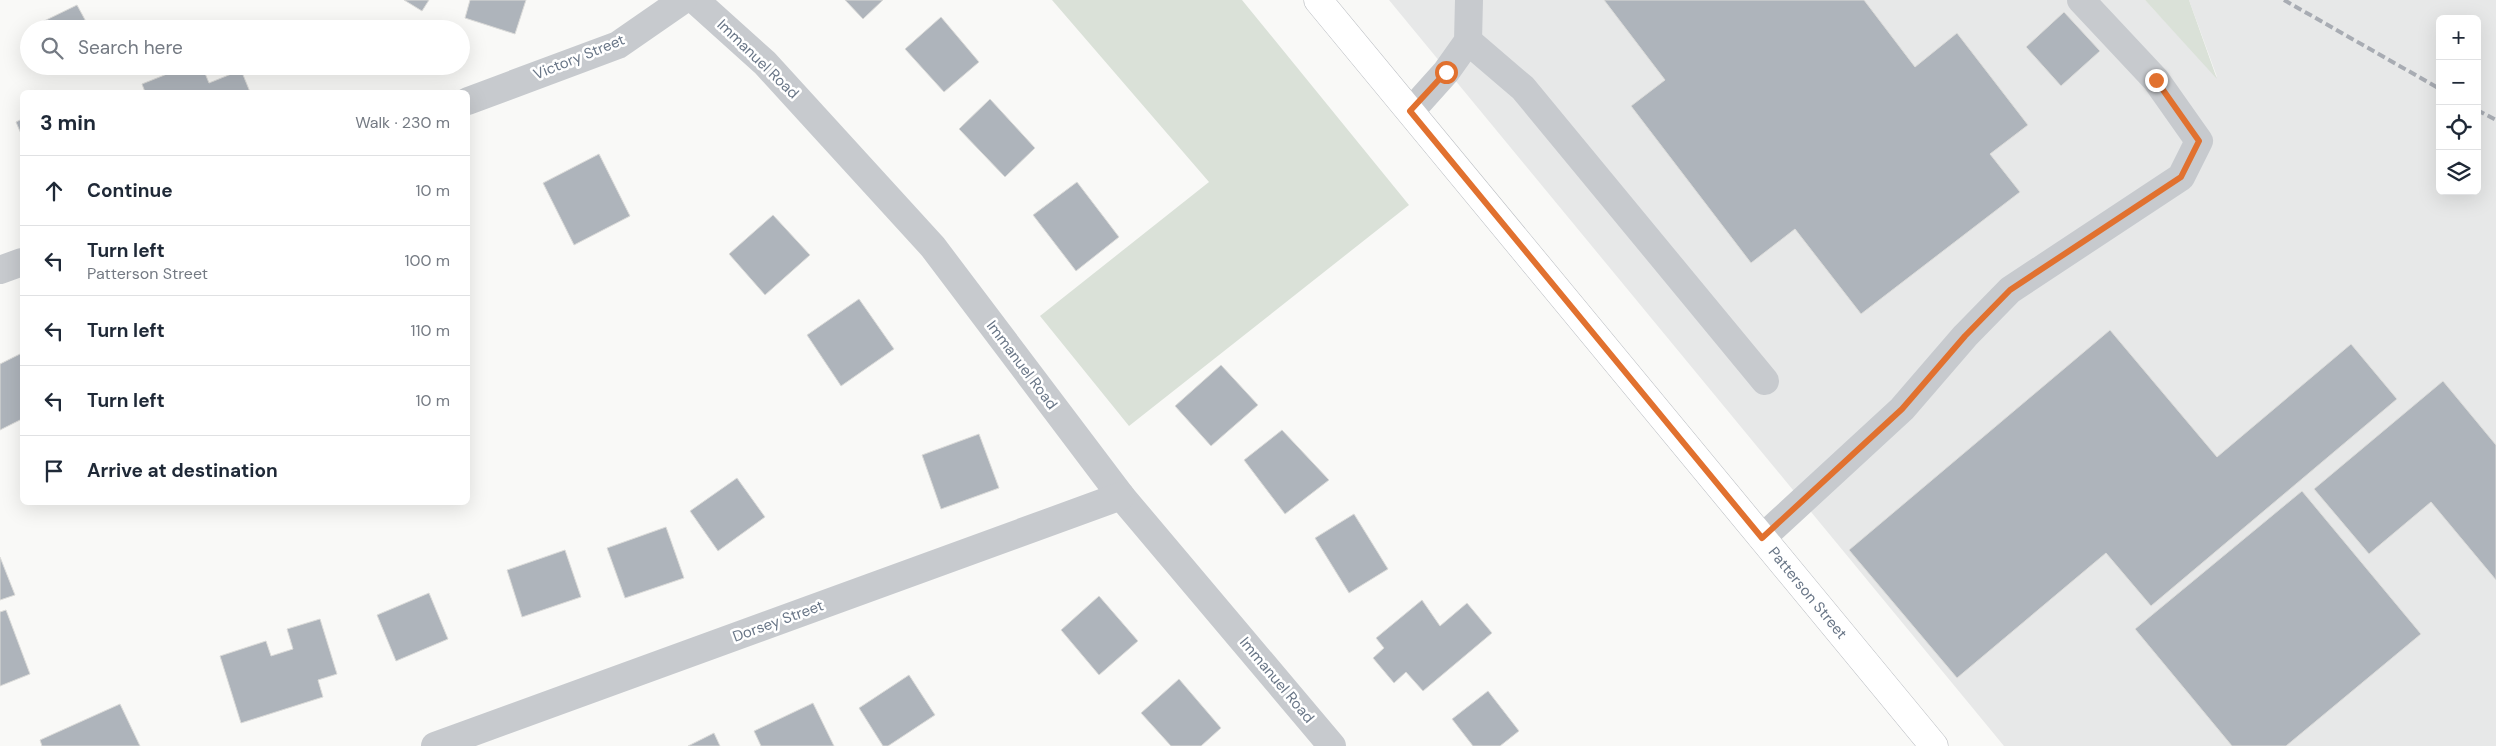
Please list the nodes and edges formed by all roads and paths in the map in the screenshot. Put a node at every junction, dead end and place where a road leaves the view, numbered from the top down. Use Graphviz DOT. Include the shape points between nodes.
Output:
graph roads {
  1 [pos="682,0"];
  2 [pos="695,0"];
  3 [pos="1318,0"];
  4 [pos="1469,0"];
  5 [pos="2081,0"];
  6 [pos="1468,41"];
  7 [pos="470,99"];
  8 [pos="1410,111"];
  9 [pos="20,263"];
  10 [pos="0,270"];
  11 [pos="1765,381"];
  12 [pos="1121,496"];
  13 [pos="1762,538"];
  14 [pos="434,746"];
  15 [pos="1332,746"];
  16 [pos="1934,746"];
  1 -- 7 [label="street, Victory Street" via="618,44"];
  2 -- 12 [label="street, Immanuel Road" via="765,62 933,247"];
  3 -- 8 [label="main road, Patterson Street"];
  4 -- 6 [label="street"];
  5 -- 13 [label="street" via="2156,80 2199,141 2181,177 2010,290 1902,409"];
  6 -- 8 [label="street" via="1446,72"];
  6 -- 11 [label="street" via="1523,88"];
  8 -- 13 [label="main road, Patterson Street"];
  9 -- 10 [label="street"];
  12 -- 14 [label="street, Dorsey Street"];
  12 -- 15 [label="street, Immanuel Road"];
  13 -- 16 [label="main road, Patterson Street"];
}
